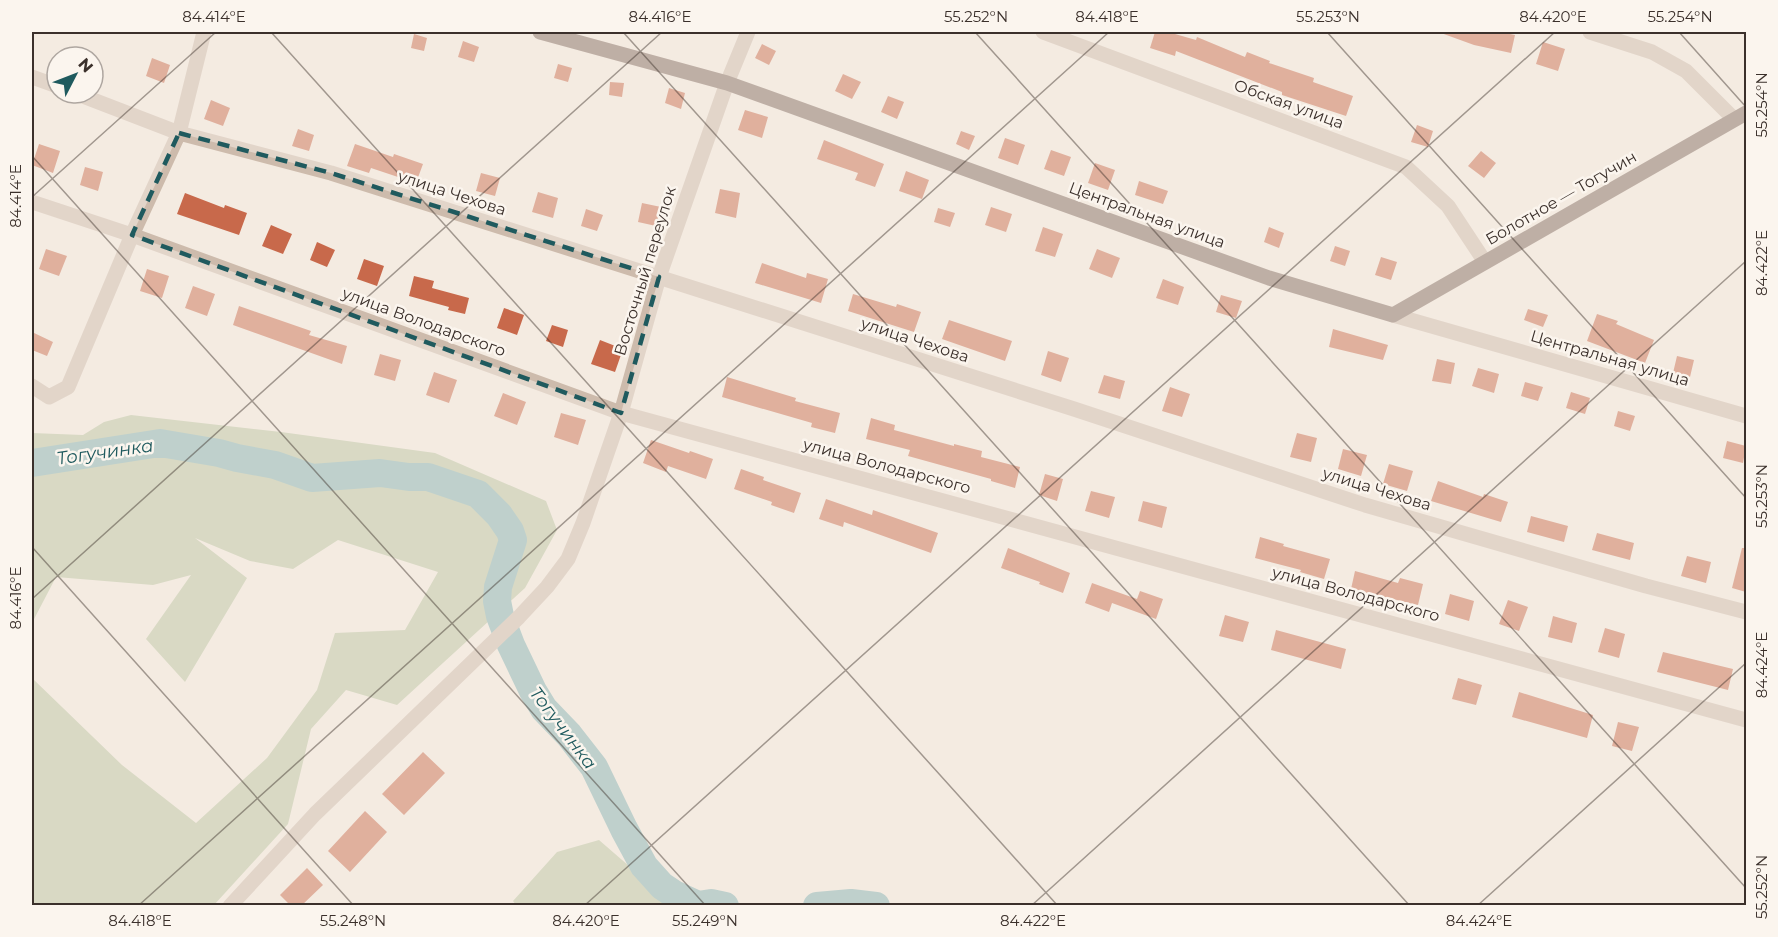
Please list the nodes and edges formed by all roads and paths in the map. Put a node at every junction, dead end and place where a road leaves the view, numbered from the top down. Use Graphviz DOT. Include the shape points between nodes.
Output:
graph roads {
  1 [pos="204,32"];
  2 [pos="540,32"];
  3 [pos="748,32"];
  4 [pos="1043,32"];
  5 [pos="1590,32"];
  6 [pos="727,83"];
  7 [pos="105,105"];
  8 [pos="1740,116"];
  9 [pos="179,133"];
  10 [pos="32,202"];
  11 [pos="132,235"];
  12 [pos="1485,262"];
  13 [pos="659,277"];
  14 [pos="1394,315"];
  15 [pos="32,386"];
  16 [pos="621,413"];
  17 [pos="1746,416"];
  18 [pos="1746,612"];
  19 [pos="1746,720"];
  20 [pos="230,906"];
  1 -- 9 [label="street"];
  2 -- 6 [label="main road, Центральная улица"];
  3 -- 6 [label="street, Восточный переулок"];
  4 -- 12 [label="street, Обская улица" via="1406,167 1448,206"];
  5 -- 8 [label="street" via="1652,52 1686,70"];
  6 -- 13 [label="street, Восточный переулок"];
  6 -- 14 [label="main road, Центральная улица" via="1269,278"];
  7 -- 9 [label="street, улица Чехова"];
  8 -- 12 [label="main road, Болотное — Тогучин"];
  9 -- 11 [label="street"];
  9 -- 13 [label="street, улица Чехова" via="331,173"];
  10 -- 11 [label="street, улица Володарского"];
  11 -- 15 [label="street" via="68,387 49,397"];
  11 -- 16 [label="street, улица Володарского"];
  12 -- 14 [label="main road, Болотное — Тогучин"];
  13 -- 16 [label="street, Восточный переулок"];
  13 -- 18 [label="street, улица Чехова" via="1365,505"];
  14 -- 17 [label="street, Центральная улица"];
  16 -- 19 [label="street, улица Володарского"];
  16 -- 20 [label="street, Восточный переулок" via="568,559 547,588 315,814"];
}
